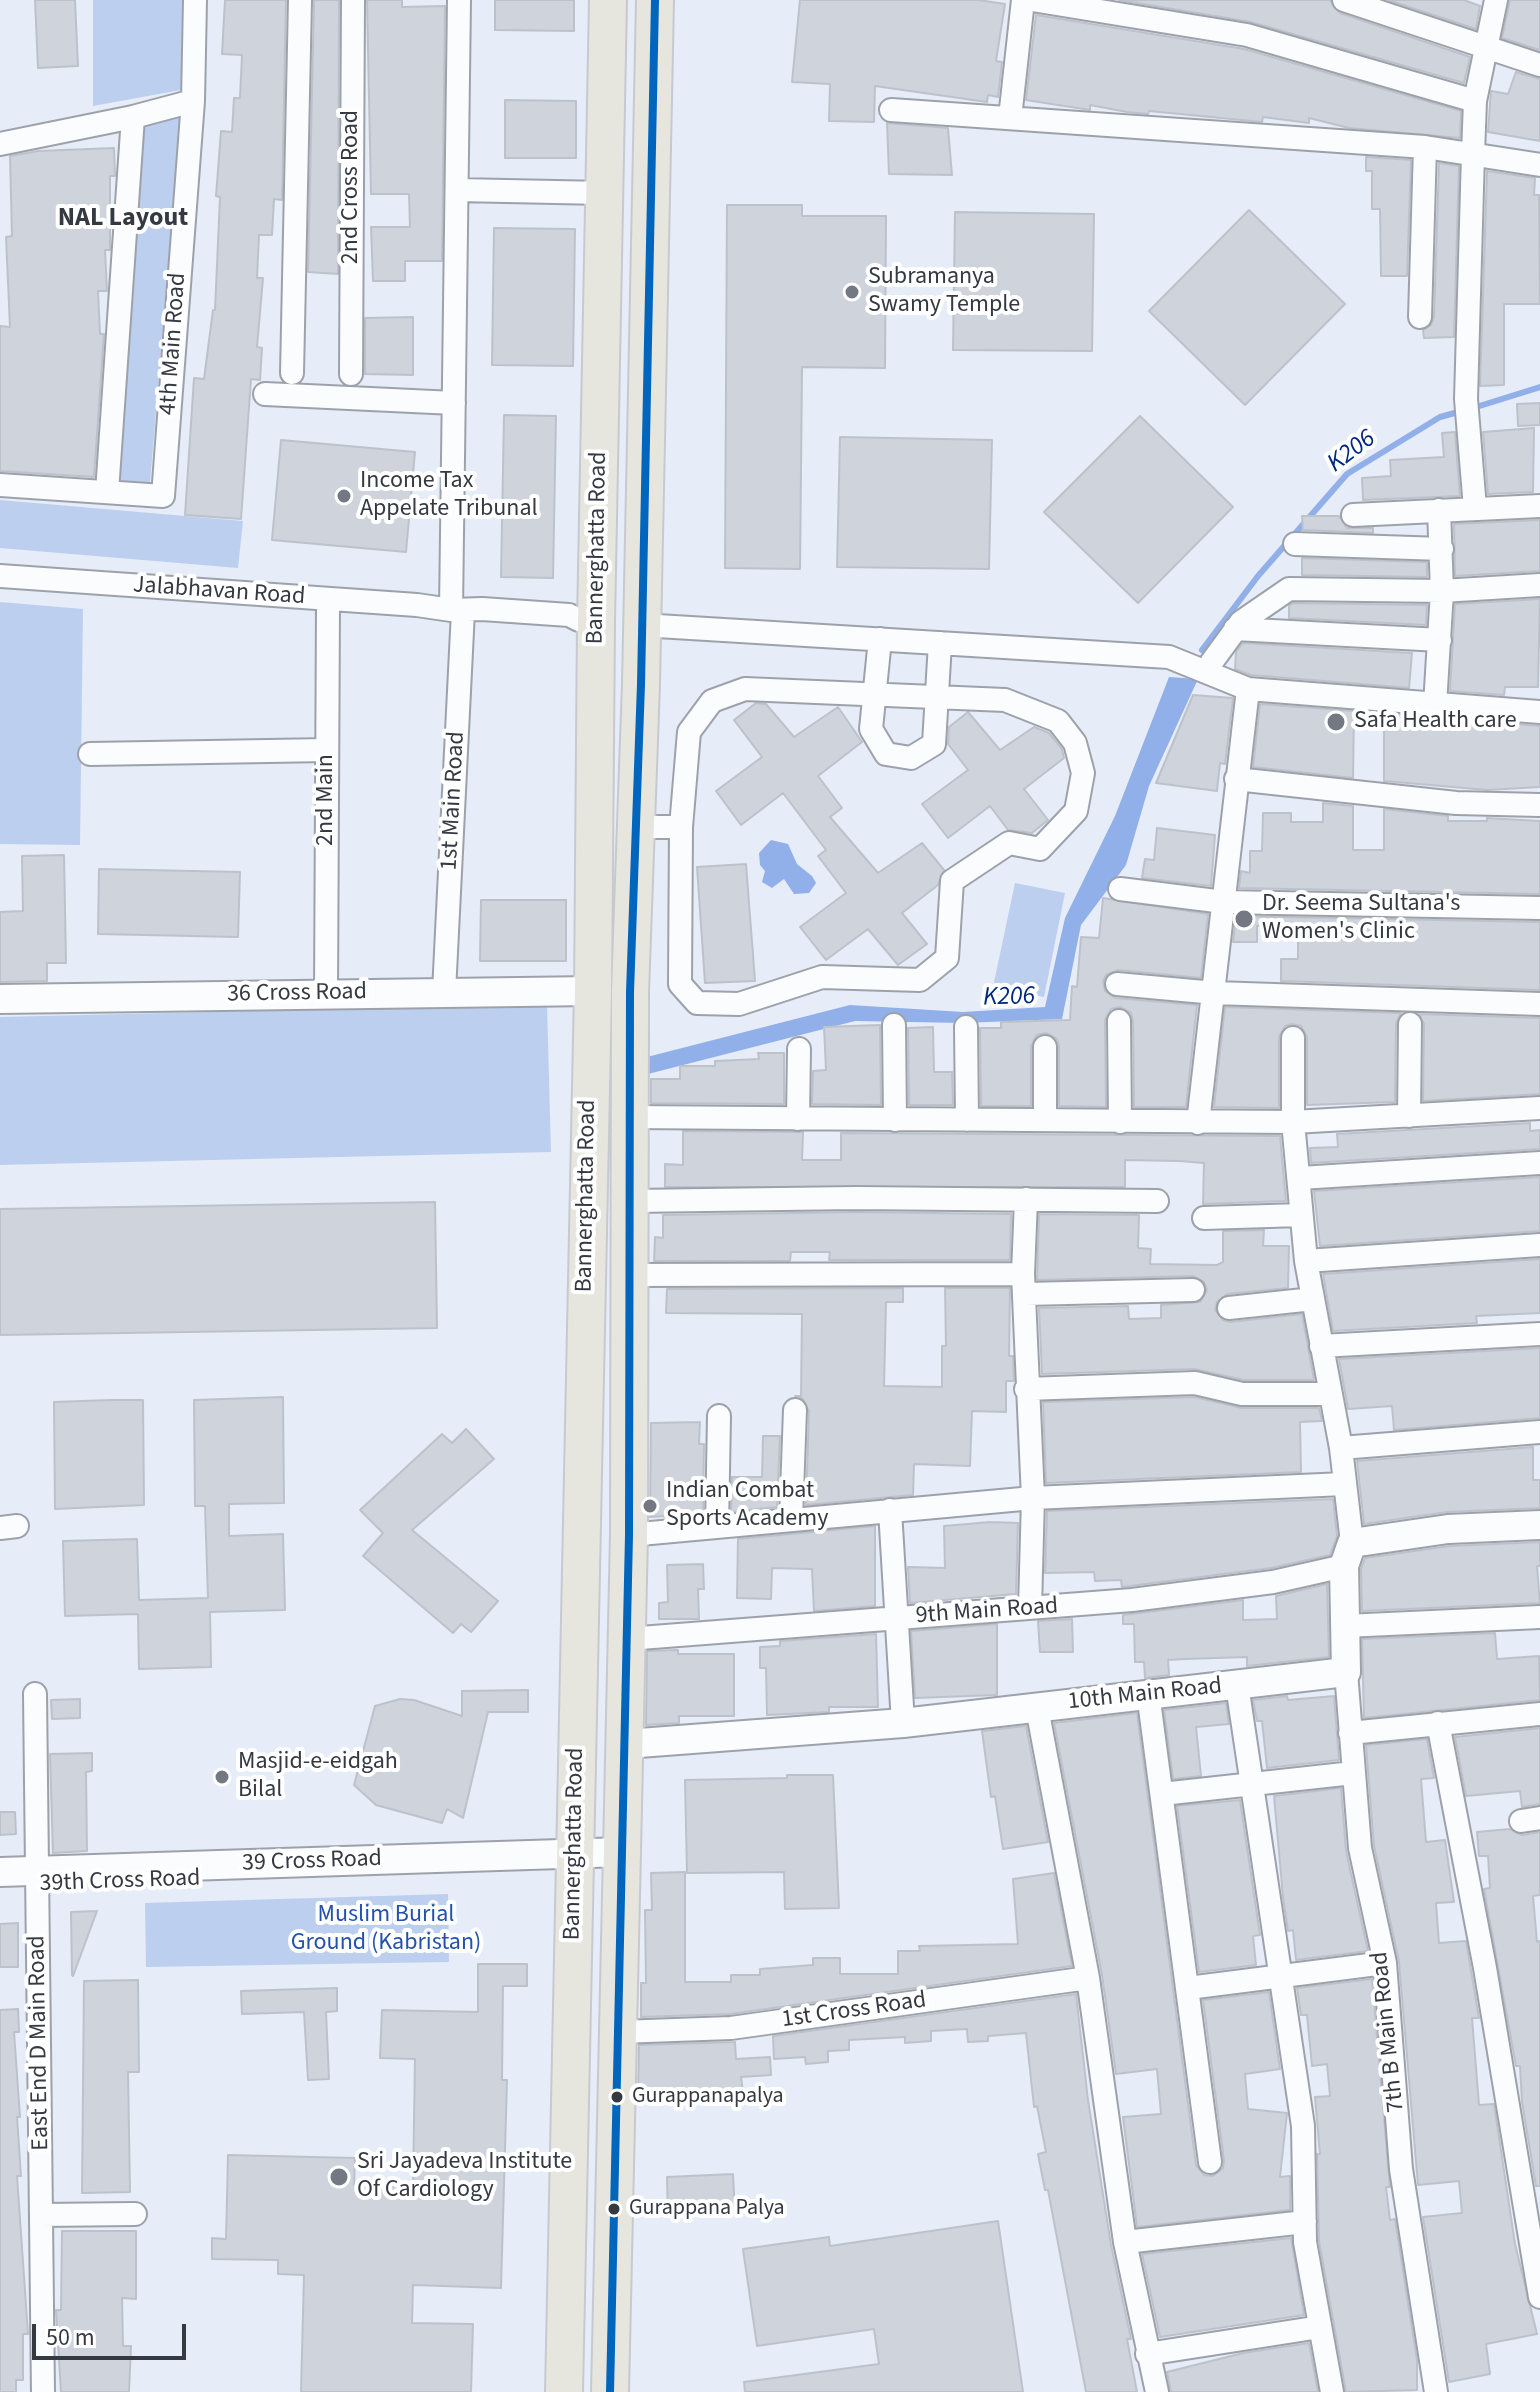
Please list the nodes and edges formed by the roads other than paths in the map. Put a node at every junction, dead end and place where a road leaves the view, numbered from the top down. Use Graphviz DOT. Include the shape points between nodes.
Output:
graph roads {
  1 [pos="195,0"];
  2 [pos="300,0"];
  3 [pos="353,0"];
  4 [pos="459,0"];
  5 [pos="608,0"];
  6 [pos="655,0"];
  7 [pos="1023,0"];
  8 [pos="1032,0"];
  9 [pos="1344,0"];
  10 [pos="1496,0"];
  11 [pos="1488,50"];
  12 [pos="1540,65"];
  13 [pos="193,101"];
  14 [pos="1475,101"];
  15 [pos="891,110"];
  16 [pos="133,117"];
  17 [pos="1010,118"];
  18 [pos="0,144"];
  19 [pos="1425,147"];
  20 [pos="1473,154"];
  21 [pos="1540,165"];
  22 [pos="457,190"];
  23 [pos="604,193"];
  24 [pos="1420,317"];
  25 [pos="292,373"];
  26 [pos="351,374"];
  27 [pos="265,394"];
  28 [pos="454,403"];
  29 [pos="0,485"];
  30 [pos="107,492"];
  31 [pos="1540,506"];
  32 [pos="1475,508"];
  33 [pos="1439,510"];
  34 [pos="1353,515"];
  35 [pos="1295,544"];
  36 [pos="1442,549"];
  37 [pos="0,576"];
  38 [pos="0,585"];
  39 [pos="1540,585"];
  40 [pos="1442,591"];
  41 [pos="328,606"];
  42 [pos="457,610"];
  43 [pos="588,620"];
  44 [pos="641,625"];
  45 [pos="1235,629"];
  46 [pos="880,639"];
  47 [pos="1440,640"];
  48 [pos="940,643"];
  49 [pos="1199,666"];
  50 [pos="1248,689"];
  51 [pos="876,694"];
  52 [pos="937,696"];
  53 [pos="1435,705"];
  54 [pos="1540,712"];
  55 [pos="327,750"];
  56 [pos="90,754"];
  57 [pos="1236,779"];
  58 [pos="1540,805"];
  59 [pos="637,827"];
  60 [pos="681,827"];
  61 [pos="1120,889"];
  62 [pos="1224,902"];
  63 [pos="1540,908"];
  64 [pos="1117,984"];
  65 [pos="593,991"];
  66 [pos="444,992"];
  67 [pos="1215,993"];
  68 [pos="326,994"];
  69 [pos="0,999"];
  70 [pos="1540,1004"];
  71 [pos="1119,1021"];
  72 [pos="1410,1024"];
  73 [pos="894,1025"];
  74 [pos="966,1027"];
  75 [pos="1293,1038"];
  76 [pos="1045,1047"];
  77 [pos="799,1049"];
  78 [pos="1540,1108"];
  79 [pos="1409,1116"];
  80 [pos="630,1117"];
  81 [pos="798,1119"];
  82 [pos="895,1120"];
  83 [pos="967,1120"];
  84 [pos="1045,1120"];
  85 [pos="1120,1122"];
  86 [pos="1293,1122"];
  87 [pos="1198,1123"];
  88 [pos="1540,1163"];
  89 [pos="1300,1178"];
  90 [pos="1026,1199"];
  91 [pos="632,1201"];
  92 [pos="1157,1201"];
  93 [pos="1301,1215"];
  94 [pos="1204,1218"];
  95 [pos="1540,1245"];
  96 [pos="1306,1261"];
  97 [pos="632,1275"];
  98 [pos="1025,1284"];
  99 [pos="1193,1290"];
  100 [pos="1313,1299"];
  101 [pos="1229,1308"];
  102 [pos="1540,1334"];
  103 [pos="1321,1346"];
  104 [pos="1026,1389"];
  105 [pos="1330,1394"];
  106 [pos="795,1410"];
  107 [pos="719,1416"];
  108 [pos="1540,1432"];
  109 [pos="1341,1448"];
  110 [pos="1344,1484"];
  111 [pos="1033,1498"];
  112 [pos="890,1510"];
  113 [pos="791,1519"];
  114 [pos="1540,1525"];
  115 [pos="717,1526"];
  116 [pos="629,1535"];
  117 [pos="1348,1555"];
  118 [pos="1030,1608"];
  119 [pos="1540,1617"];
  120 [pos="898,1618"];
  121 [pos="1345,1626"];
  122 [pos="627,1639"];
  123 [pos="1346,1672"];
  124 [pos="1237,1685"];
  125 [pos="1148,1693"];
  126 [pos="35,1694"];
  127 [pos="1037,1708"];
  128 [pos="1540,1714"];
  129 [pos="903,1723"];
  130 [pos="1438,1723"];
  131 [pos="1350,1733"];
  132 [pos="626,1744"];
  133 [pos="1353,1773"];
  134 [pos="1252,1784"];
  135 [pos="1162,1794"];
  136 [pos="623,1859"];
  137 [pos="574,1860"];
  138 [pos="0,1872"];
  139 [pos="38,1878"];
  140 [pos="0,1886"];
  141 [pos="1385,1963"];
  142 [pos="1280,1976"];
  143 [pos="1088,1978"];
  144 [pos="1188,1988"];
  145 [pos="619,2032"];
  146 [pos="1210,2162"];
  147 [pos="135,2214"];
  148 [pos="41,2215"];
  149 [pos="1305,2222"];
  150 [pos="1125,2242"];
  151 [pos="1540,2297"];
  152 [pos="1320,2327"];
  153 [pos="1147,2354"];
  154 [pos="43,2392"];
  155 [pos="564,2392"];
  156 [pos="610,2392"];
  157 [pos="1157,2392"];
  158 [pos="1332,2392"];
  159 [pos="1436,2392"];
  1 -- 13 [label="street, 4th Main Road"];
  2 -- 25 [label="street"];
  3 -- 26 [label="street, 2nd Cross Road"];
  4 -- 22 [label="street, 1st Main Road"];
  5 -- 23 [label="main road, Bannerghatta Road"];
  6 -- 44 [label="main road, Bannerghatta Road"];
  7 -- 17 [label="street"];
  8 -- 14 [label="street" via="1247,35"];
  9 -- 11 [label="street"];
  10 -- 11 [label="street"];
  11 -- 12 [label="street"];
  11 -- 14 [label="street"];
  13 -- 16 [label="street"];
  13 -- 30 [label="street, 4th Main Road" via="163,496"];
  14 -- 20 [label="street"];
  15 -- 17 [label="street"];
  16 -- 18 [label="street"];
  16 -- 30 [label="street"];
  17 -- 19 [label="street"];
  19 -- 20 [label="street"];
  19 -- 24 [label="street"];
  20 -- 21 [label="street"];
  20 -- 32 [label="street" via="1466,399"];
  22 -- 23 [label="street"];
  22 -- 28 [label="street, 1st Main Road"];
  23 -- 43 [label="main road, Bannerghatta Road"];
  27 -- 28 [label="street"];
  28 -- 42 [label="street, 1st Main Road"];
  29 -- 30 [label="street"];
  31 -- 32 [label="street"];
  32 -- 33 [label="street"];
  33 -- 34 [label="street"];
  33 -- 36 [label="street"];
  35 -- 36 [label="street"];
  36 -- 40 [label="street"];
  37 -- 42 [label="street, Jalabhavan Road"];
  38 -- 41 [label="street, Jalabhavan Road"];
  39 -- 40 [label="street"];
  40 -- 45 [label="street" via="1289,589"];
  40 -- 47 [label="street"];
  41 -- 42 [label="street, Jalabhavan Road"];
  41 -- 55 [label="street, 2nd Main"];
  42 -- 43 [label="street, Jalabhavan Road" via="568,623"];
  42 -- 66 [label="street, 1st Main Road"];
  43 -- 65 [label="main road, Bannerghatta Road"];
  44 -- 46 [label="street"];
  44 -- 59 [label="main road, Bannerghatta Road"];
  45 -- 47 [label="street"];
  45 -- 49 [label="street"];
  46 -- 48 [label="street"];
  46 -- 51 [label="street"];
  47 -- 53 [label="street"];
  48 -- 49 [label="street" via="1169,657"];
  48 -- 52 [label="street"];
  49 -- 50 [label="street"];
  50 -- 53 [label="street"];
  50 -- 57 [label="street"];
  51 -- 52 [label="street"];
  51 -- 52 [label="street" via="871,729 886,754 911,758 934,744"];
  51 -- 60 [label="street" via="745,689 712,701 689,732"];
  52 -- 60 [label="street" via="1005,700 1058,721 1075,743 1083,773 1076,811 1040,849 1009,843 952,881 947,958 920,980 822,977 739,1004 697,1003 680,984"];
  53 -- 54 [label="street"];
  55 -- 56 [label="street"];
  55 -- 68 [label="street, 2nd Main"];
  57 -- 58 [label="street" via="1456,803"];
  57 -- 62 [label="street"];
  59 -- 60 [label="street"];
  59 -- 80 [label="main road, Bannerghatta Road"];
  61 -- 62 [label="street"];
  62 -- 63 [label="street"];
  62 -- 67 [label="street"];
  64 -- 67 [label="street"];
  65 -- 66 [label="street, 36 Cross Road"];
  65 -- 137 [label="main road, Bannerghatta Road"];
  66 -- 68 [label="street, 36 Cross Road"];
  67 -- 70 [label="street"];
  67 -- 87 [label="street"];
  68 -- 69 [label="street, 36 Cross Road"];
  71 -- 85 [label="street"];
  72 -- 79 [label="street"];
  73 -- 82 [label="street"];
  74 -- 83 [label="street"];
  75 -- 86 [label="street"];
  76 -- 84 [label="street"];
  77 -- 81 [label="street"];
  78 -- 79 [label="street"];
  79 -- 86 [label="street"];
  80 -- 81 [label="street"];
  80 -- 91 [label="main road, Bannerghatta Road"];
  81 -- 82 [label="street"];
  82 -- 83 [label="street"];
  83 -- 84 [label="street"];
  84 -- 85 [label="street"];
  85 -- 87 [label="street"];
  86 -- 87 [label="street"];
  86 -- 89 [label="street"];
  88 -- 89 [label="street"];
  89 -- 93 [label="street"];
  90 -- 91 [label="street"];
  90 -- 92 [label="street"];
  90 -- 98 [label="street"];
  91 -- 97 [label="main road, Bannerghatta Road"];
  93 -- 94 [label="street"];
  93 -- 96 [label="street"];
  95 -- 96 [label="street"];
  96 -- 100 [label="street"];
  97 -- 98 [label="street"];
  97 -- 116 [label="main road, Bannerghatta Road"];
  98 -- 99 [label="street"];
  98 -- 104 [label="street"];
  100 -- 101 [label="street"];
  100 -- 103 [label="street"];
  102 -- 103 [label="street"];
  103 -- 105 [label="street"];
  104 -- 105 [label="street" via="1195,1383 1242,1394"];
  104 -- 111 [label="street"];
  105 -- 109 [label="street"];
  106 -- 113 [label="street"];
  107 -- 115 [label="street"];
  108 -- 109 [label="street"];
  109 -- 110 [label="street"];
  110 -- 111 [label="street"];
  110 -- 117 [label="street"];
  111 -- 112 [label="street"];
  111 -- 118 [label="street"];
  112 -- 113 [label="street"];
  112 -- 120 [label="street"];
  113 -- 115 [label="street"];
  114 -- 117 [label="street" via="1448,1529"];
  115 -- 116 [label="street"];
  116 -- 122 [label="main road, Bannerghatta Road"];
  117 -- 118 [label="street, 9th Main Road" via="1273,1582"];
  117 -- 121 [label="street"];
  118 -- 120 [label="street, 9th Main Road"];
  119 -- 121 [label="street"];
  120 -- 122 [label="street, 9th Main Road"];
  120 -- 129 [label="street"];
  121 -- 123 [label="street"];
  122 -- 132 [label="main road, Bannerghatta Road"];
  123 -- 124 [label="street, 10th Main Road"];
  123 -- 131 [label="street, 7th B Main Road"];
  124 -- 125 [label="street, 10th Main Road"];
  124 -- 134 [label="street"];
  125 -- 127 [label="street, 10th Main Road"];
  125 -- 135 [label="street"];
  126 -- 139 [label="street, East End D Main Road"];
  127 -- 129 [label="street, 10th Main Road"];
  127 -- 143 [label="street"];
  128 -- 130 [label="street"];
  129 -- 132 [label="street, 10th Main Road"];
  130 -- 131 [label="street"];
  130 -- 151 [label="street"];
  131 -- 133 [label="street, 7th B Main Road"];
  132 -- 136 [label="main road, Bannerghatta Road"];
  133 -- 134 [label="street"];
  133 -- 141 [label="street, 7th B Main Road" via="1360,1848"];
  134 -- 135 [label="street"];
  134 -- 142 [label="street"];
  135 -- 144 [label="street"];
  136 -- 137 [label="street"];
  136 -- 145 [label="main road, Bannerghatta Road"];
  137 -- 139 [label="street, 39 Cross Road"];
  137 -- 155 [label="main road, Bannerghatta Road"];
  138 -- 139 [label="street, 39 Cross Road"];
  139 -- 140 [label="street, 39th Cross Road"];
  139 -- 148 [label="street, East End D Main Road"];
  141 -- 142 [label="street"];
  141 -- 159 [label="street, 7th B Main Road" via="1401,2169"];
  142 -- 144 [label="street"];
  142 -- 149 [label="street" via="1303,2126"];
  143 -- 145 [label="street, 1st Cross Road" via="731,2028"];
  143 -- 150 [label="street"];
  144 -- 146 [label="street"];
  145 -- 156 [label="main road, Bannerghatta Road"];
  147 -- 148 [label="street"];
  148 -- 154 [label="street, East End D Main Road"];
  149 -- 150 [label="street"];
  149 -- 152 [label="street"];
  150 -- 153 [label="street"];
  152 -- 153 [label="street"];
  152 -- 158 [label="street"];
  153 -- 157 [label="street"];
}
